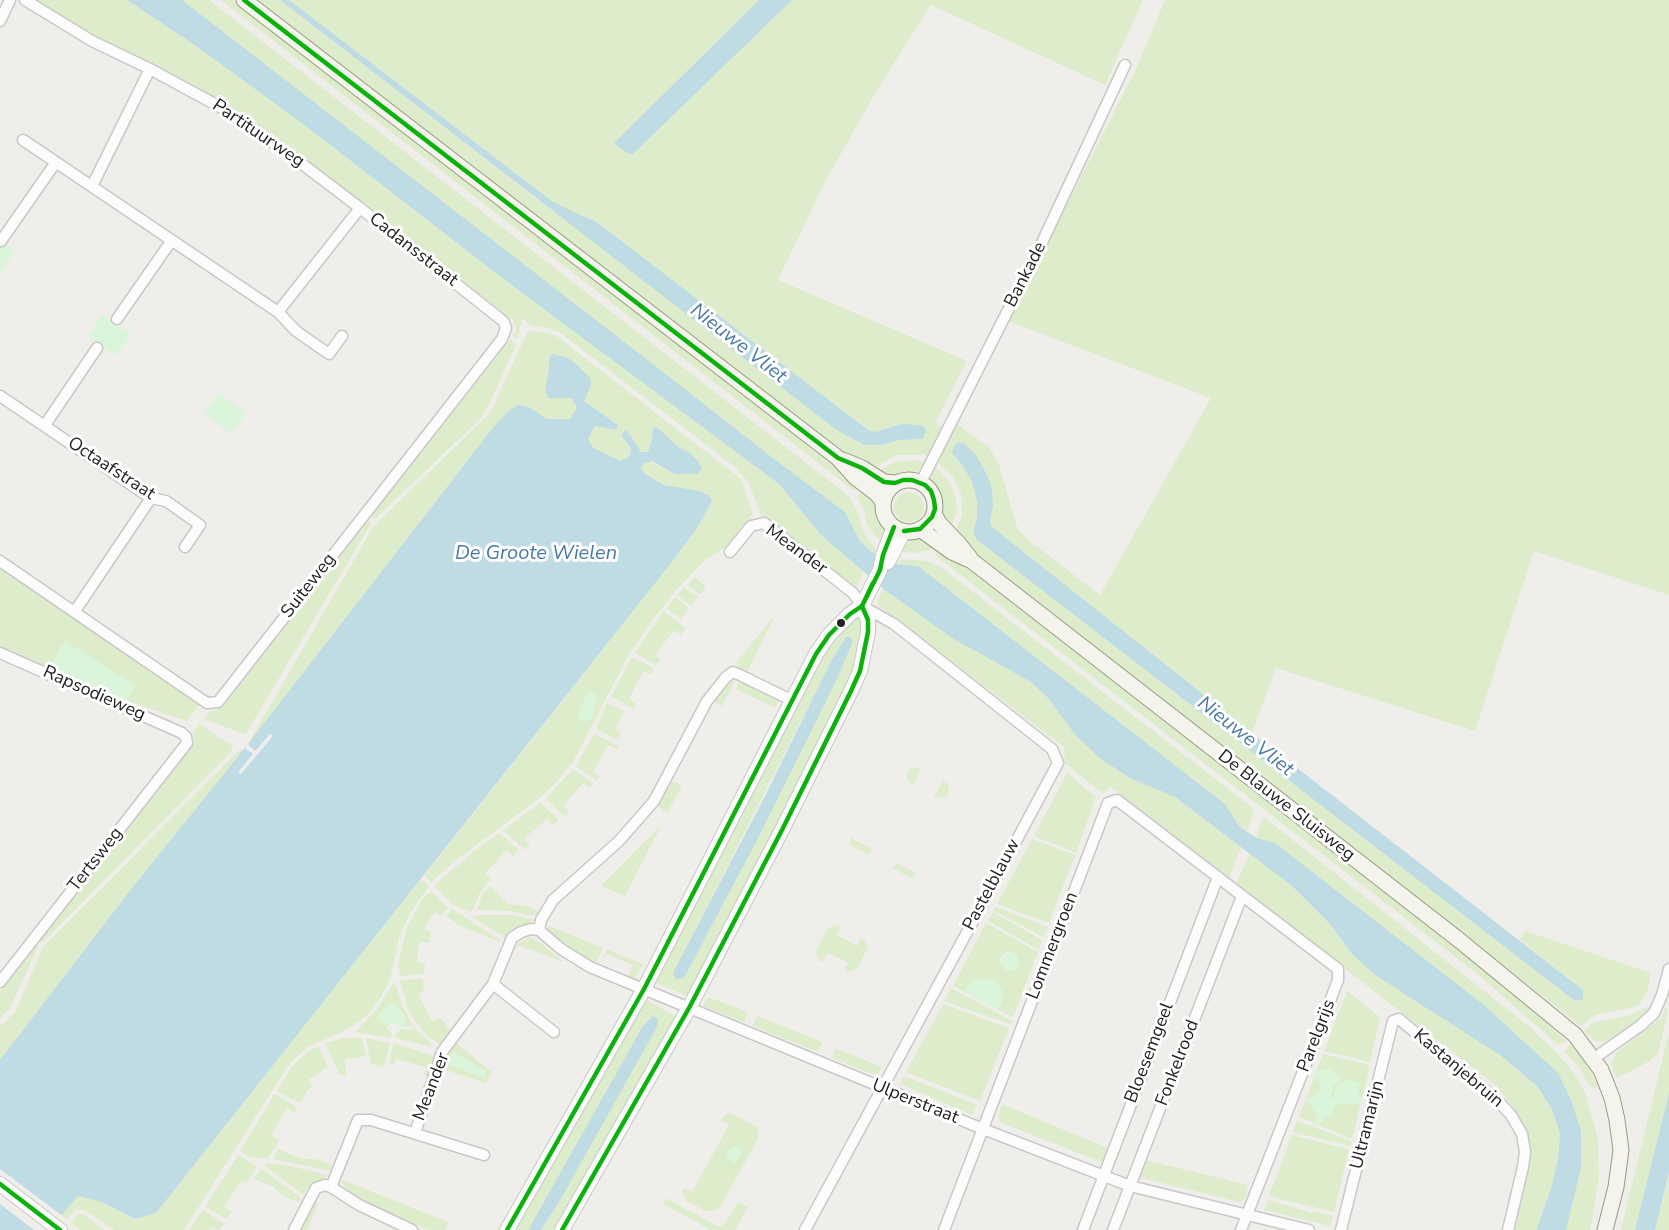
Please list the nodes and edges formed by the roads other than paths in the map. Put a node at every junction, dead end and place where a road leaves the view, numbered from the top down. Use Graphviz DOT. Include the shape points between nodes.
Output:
graph roads {
  1 [pos="10,0"];
  2 [pos="25,0"];
  3 [pos="244,0"];
  4 [pos="0,21"];
  5 [pos="1125,65"];
  6 [pos="150,69"];
  7 [pos="23,140"];
  8 [pos="56,162"];
  9 [pos="92,186"];
  10 [pos="360,208"];
  11 [pos="172,240"];
  12 [pos="2,241"];
  13 [pos="278,312"];
  14 [pos="117,319"];
  15 [pos="505,333"];
  16 [pos="342,336"];
  17 [pos="97,348"];
  18 [pos="0,396"];
  19 [pos="45,425"];
  20 [pos="838,458"];
  21 [pos="921,482"];
  22 [pos="895,483"];
  23 [pos="151,498"];
  24 [pos="883,502"];
  25 [pos="934,514"];
  26 [pos="899,529"];
  27 [pos="920,529"];
  28 [pos="184,548"];
  29 [pos="730,552"];
  30 [pos="0,561"];
  31 [pos="972,561"];
  32 [pos="865,600"];
  33 [pos="75,611"];
  34 [pos="0,653"];
  35 [pos="793,701"];
  36 [pos="186,737"];
  37 [pos="1218,877"];
  38 [pos="1230,886"];
  39 [pos="1242,896"];
  40 [pos="539,930"];
  41 [pos="1669,969"];
  42 [pos="0,982"];
  43 [pos="493,984"];
  44 [pos="644,989"];
  45 [pos="689,1008"];
  46 [pos="1394,1021"];
  47 [pos="554,1032"];
  48 [pos="1593,1059"];
  49 [pos="881,1088"];
  50 [pos="983,1129"];
  51 [pos="415,1133"];
  52 [pos="484,1155"];
  53 [pos="1103,1175"];
  54 [pos="0,1184"];
  55 [pos="1130,1186"];
  56 [pos="331,1187"];
  57 [pos="1247,1215"];
  58 [pos="60,1230"];
  59 [pos="294,1230"];
  60 [pos="412,1230"];
  61 [pos="507,1230"];
  62 [pos="562,1230"];
  63 [pos="805,1230"];
  64 [pos="944,1230"];
  65 [pos="1083,1230"];
  66 [pos="1113,1230"];
  67 [pos="1241,1230"];
  68 [pos="1310,1230"];
  69 [pos="1341,1230"];
  70 [pos="1508,1230"];
  71 [pos="1605,1230"];
  1 -- 4 [label="street"];
  2 -- 6 [label="street, Partituurweg" via="92,41"];
  3 -- 20 [label="main road"];
  5 -- 21 [label="street, Bankade" via="1039,249"];
  6 -- 9 [label="street"];
  6 -- 10 [label="street, Partituurweg" via="222,108"];
  7 -- 8 [label="street"];
  8 -- 9 [label="street"];
  8 -- 12 [label="street"];
  9 -- 11 [label="street"];
  10 -- 13 [label="street, Cadansstraat"];
  10 -- 15 [label="street, Cadansstraat" via="498,316 504,322"];
  11 -- 13 [label="street"];
  11 -- 14 [label="street"];
  13 -- 16 [label="street" via="296,331 329,354"];
  15 -- 33 [label="street, Suiteweg" via="218,702 207,703"];
  17 -- 19 [label="street"];
  18 -- 19 [label="street, Octaafstraat"];
  19 -- 23 [label="street, Octaafstraat"];
  20 -- 22 [label="main road" via="884,482"];
  20 -- 24 [label="main road"];
  21 -- 22 [label="main road" via="908,479"];
  21 -- 25 [label="main road" via="933,495"];
  22 -- 24 [label="main road"];
  23 -- 28 [label="street, Octaafstraat" via="165,501 200,525"];
  23 -- 33 [label="street"];
  24 -- 26 [label="main road" via="885,516"];
  25 -- 27 [label="main road"];
  25 -- 31 [label="main road, De Blauwe Sluisweg"];
  26 -- 27 [label="main road"];
  26 -- 32 [label="street"];
  27 -- 31 [label="main road, De Blauwe Sluisweg"];
  29 -- 32 [label="street, Meander" via="751,526 764,523"];
  30 -- 33 [label="street, Suiteweg"];
  31 -- 48 [label="main road, De Blauwe Sluisweg" via="1468,948 1575,1035"];
  32 -- 35 [label="street" via="816,654"];
  32 -- 45 [label="street" via="868,632 860,671"];
  32 -- 49 [label="street, Pastelblauw" via="1052,749 1058,763"];
  34 -- 36 [label="street, Rapsodieweg"];
  35 -- 40 [label="street" via="733,672 726,677 707,701 654,801 619,841 553,900"];
  35 -- 44 [label="street"];
  36 -- 42 [label="street, Tertsweg" via="182,750"];
  37 -- 38 [label="street, Lommergroen"];
  37 -- 50 [label="street, Lommergroen" via="1117,800 1108,803"];
  37 -- 53 [label="street, Bloesemgeel"];
  38 -- 39 [label="street, Parelgrijs"];
  39 -- 55 [label="street, Fonkelrood"];
  39 -- 57 [label="street, Parelgrijs" via="1338,969 1338,981"];
  40 -- 43 [label="street, Meander" via="531,929 512,938"];
  40 -- 44 [label="street, Ulperstraat" via="584,964"];
  41 -- 48 [label="street" via="1654,1013"];
  43 -- 47 [label="street"];
  43 -- 51 [label="street, Meander" via="442,1052"];
  44 -- 45 [label="street, Ulperstraat"];
  44 -- 61 [label="street"];
  45 -- 49 [label="street, Ulperstraat"];
  45 -- 62 [label="street"];
  46 -- 69 [label="street, Ultramarijn"];
  46 -- 70 [label="street, Kastanjebruin" via="1399,1019 1474,1080 1511,1115 1522,1134 1523,1167"];
  48 -- 71 [label="main road, De Blauwe Sluisweg" via="1612,1098 1621,1150"];
  49 -- 50 [label="street, Ulperstraat"];
  49 -- 63 [label="street, Pastelblauw"];
  50 -- 53 [label="street, Ulperstraat"];
  50 -- 64 [label="street, Lommergroen"];
  51 -- 52 [label="street, Meander"];
  51 -- 56 [label="street, Meander" via="358,1120"];
  53 -- 55 [label="street, Ulperstraat"];
  53 -- 65 [label="street, Bloesemgeel"];
  54 -- 58 [label="street"];
  55 -- 57 [label="street, Ulperstraat"];
  55 -- 66 [label="street, Fonkelrood"];
  56 -- 59 [label="street" via="316,1188"];
  56 -- 60 [label="street"];
  57 -- 67 [label="street, Parelgrijs"];
  57 -- 68 [label="street, Ulperstraat"];
}
